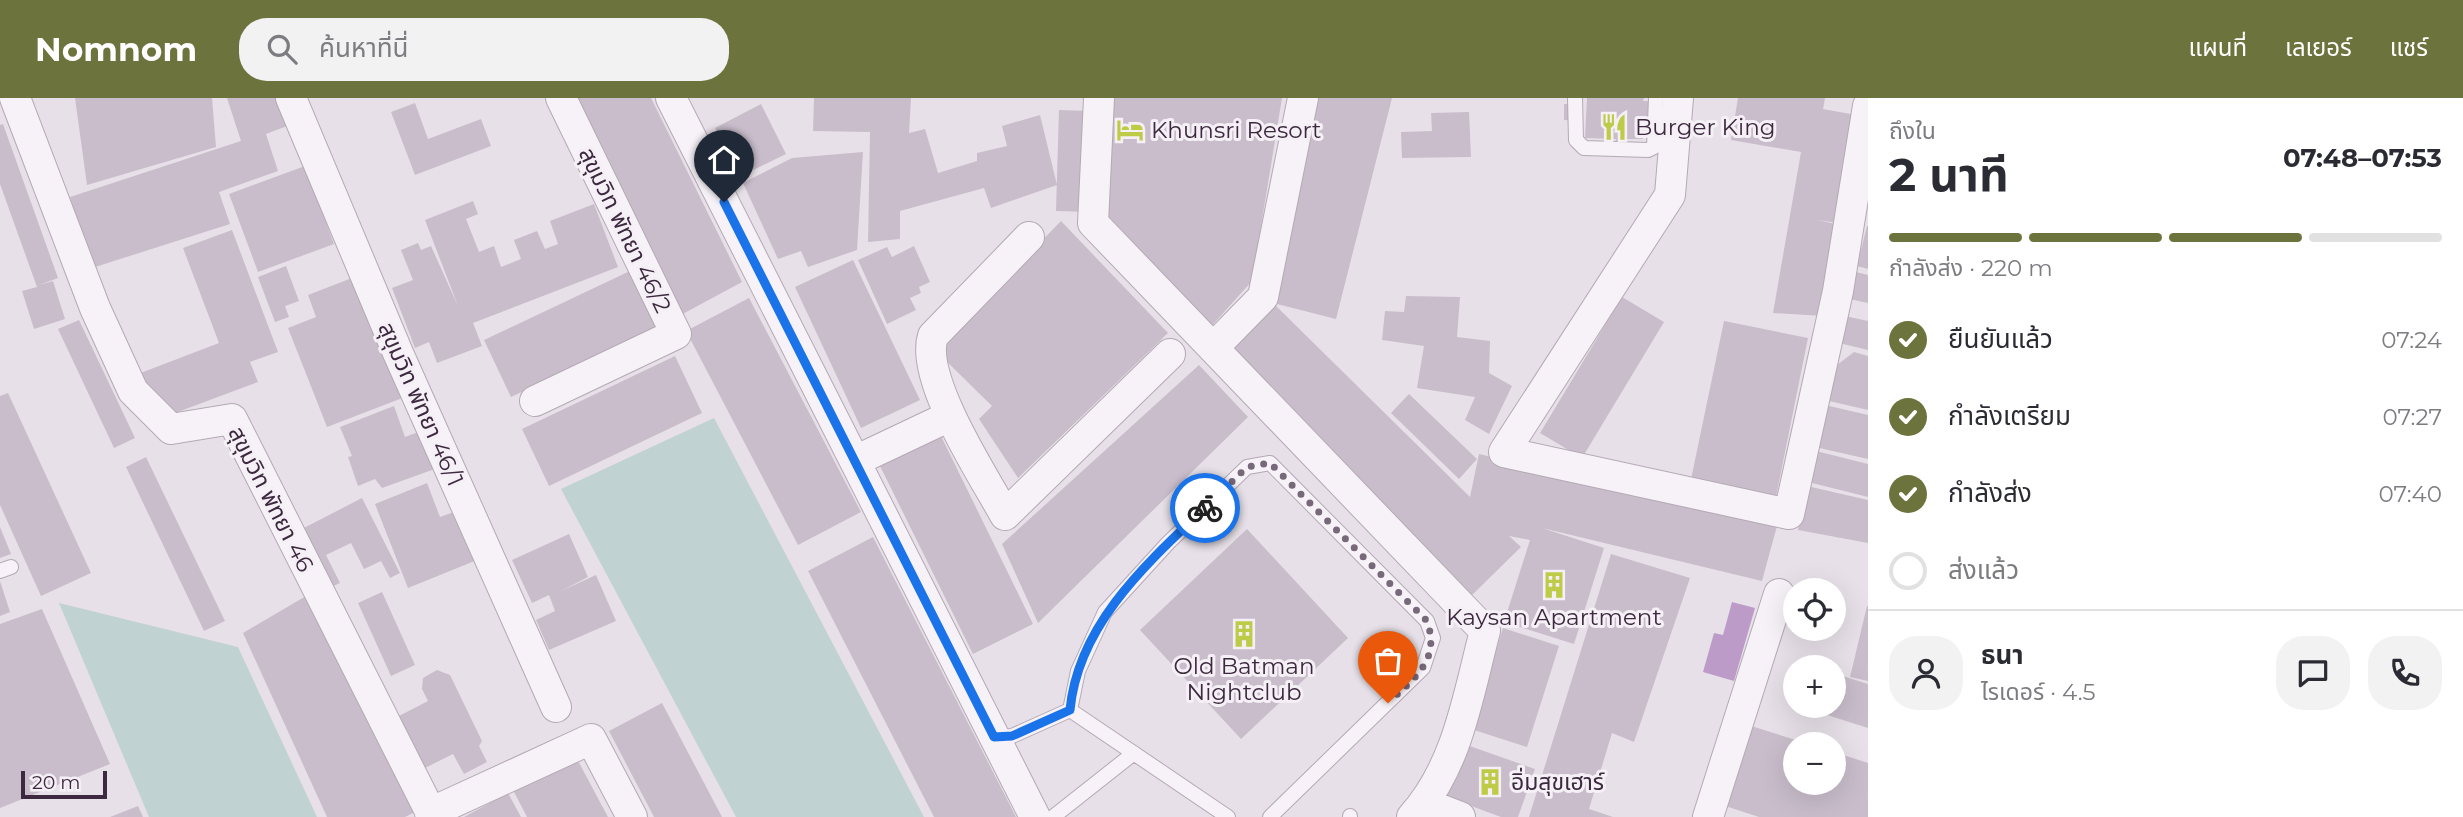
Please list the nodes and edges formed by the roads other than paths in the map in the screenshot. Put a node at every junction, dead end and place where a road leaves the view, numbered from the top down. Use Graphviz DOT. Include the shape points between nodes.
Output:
graph roads {
  1 [pos="15,98"];
  2 [pos="291,98"];
  3 [pos="561,98"];
  4 [pos="671,98"];
  5 [pos="1099,98"];
  6 [pos="1304,98"];
  7 [pos="1575,98"];
  8 [pos="1657,98"];
  9 [pos="1678,98"];
  10 [pos="1868,106"];
  11 [pos="1029,237"];
  12 [pos="1213,348"];
  13 [pos="1170,354"];
  14 [pos="535,401"];
  15 [pos="950,416"];
  16 [pos="855,461"];
  17 [pos="1779,594"];
  18 [pos="556,707"];
  19 [pos="1070,710"];
  20 [pos="994,737"];
  21 [pos="1134,753"];
  22 [pos="1418,810"];
  23 [pos="431,815"];
  24 [pos="632,817"];
  25 [pos="1035,817"];
  26 [pos="1053,817"];
  27 [pos="1228,817"];
  28 [pos="1270,817"];
  29 [pos="1460,817"];
  30 [pos="1708,817"];
  1 -- 23 [label="street, สุขุมวิท พัทยา 46" via="95,308 134,391 171,429 232,419"];
  2 -- 18 [label="street, สุขุมวิท พัทยา 46/1" via="398,353"];
  3 -- 14 [label="street, สุขุมวิท พัทยา 46/2" via="676,334"];
  4 -- 16 [label="street"];
  5 -- 12 [label="street" via="1093,223"];
  6 -- 12 [label="street" via="1263,298"];
  7 -- 8 [label="lane" via="1576,140 1584,148 1648,150 1654,147"];
  9 -- 10 [label="street" via="1670,195 1504,452 1789,514 1838,291"];
  11 -- 15 [label="street" via="933,335 929,361"];
  12 -- 22 [label="street" via="1485,631 1452,754"];
  13 -- 15 [label="street" via="1005,515"];
  15 -- 16 [label="street"];
  16 -- 20 [label="street"];
  17 -- 30 [label="street"];
  19 -- 20 [label="lane" via="1012,736"];
  19 -- 21 [label="lane"];
  19 -- 28 [label="lane" via="1078,671 1105,612 1247,467 1270,463 1427,621 1433,638 1423,668"];
  20 -- 25 [label="street"];
  21 -- 26 [label="lane"];
  21 -- 27 [label="lane"];
  22 -- 29 [label="street"];
  23 -- 24 [label="street, สุขุมวิท พัทยา 46" via="591,739"];
}
